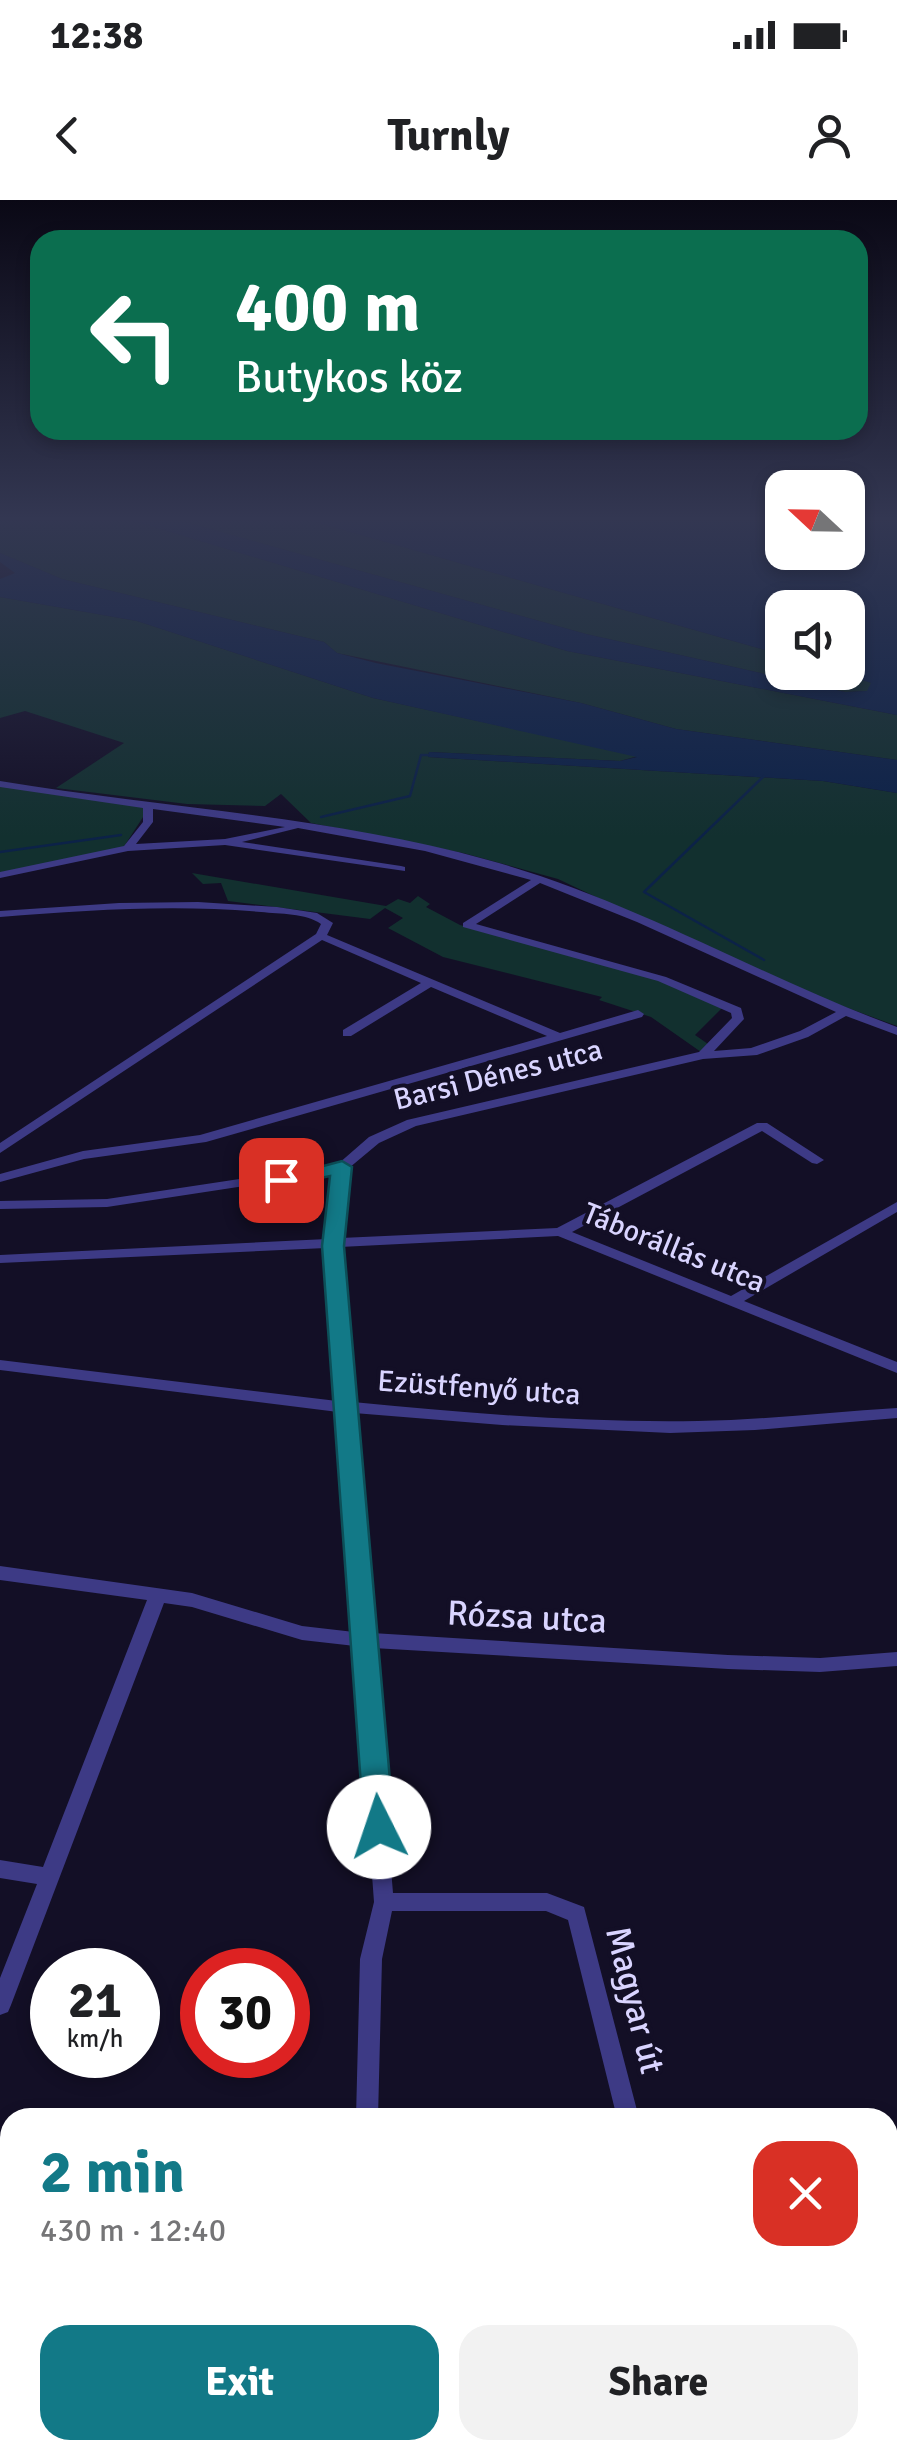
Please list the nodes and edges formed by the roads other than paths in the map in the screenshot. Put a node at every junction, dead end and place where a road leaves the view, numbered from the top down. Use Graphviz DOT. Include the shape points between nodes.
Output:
graph roads {
  1 [pos="0,784"];
  2 [pos="148,806"];
  3 [pos="302,826"];
  4 [pos="226,842"];
  5 [pos="128,848"];
  6 [pos="401,869"];
  7 [pos="0,875"];
  8 [pos="539,880"];
  9 [pos="0,914"];
  10 [pos="321,936"];
  11 [pos="432,981"];
  12 [pos="843,1012"];
  13 [pos="638,1014"];
  14 [pos="897,1031"];
  15 [pos="347,1033"];
  16 [pos="560,1037"];
  17 [pos="703,1055"];
  18 [pos="0,1149"];
  19 [pos="816,1160"];
  20 [pos="342,1167"];
  21 [pos="0,1178"];
  22 [pos="0,1205"];
  23 [pos="897,1206"];
  24 [pos="560,1232"];
  25 [pos="333,1246"];
  26 [pos="0,1259"];
  27 [pos="733,1301"];
  28 [pos="0,1366"];
  29 [pos="897,1368"];
  30 [pos="348,1406"];
  31 [pos="897,1413"];
  32 [pos="0,1573"];
  33 [pos="158,1595"];
  34 [pos="366,1640"];
  35 [pos="897,1659"];
  36 [pos="0,1869"];
  37 [pos="50,1876"];
  38 [pos="384,1902"];
  39 [pos="0,2005"];
  40 [pos="367,2108"];
  41 [pos="626,2108"];
  1 -- 2 [label="street"];
  2 -- 3 [label="street"];
  2 -- 5 [label="street" via="151,814"];
  3 -- 4 [label="street"];
  3 -- 8 [label="street" via="410,844"];
  4 -- 5 [label="street"];
  4 -- 6 [label="street"];
  5 -- 7 [label="street"];
  8 -- 12 [label="street"];
  8 -- 17 [label="street" via="466,925 662,979 737,1011 738,1018"];
  9 -- 10 [label="street" via="168,902 238,905 317,916 327,924"];
  10 -- 11 [label="street"];
  10 -- 18 [label="street"];
  11 -- 15 [label="street"];
  11 -- 16 [label="street"];
  12 -- 14 [label="street"];
  12 -- 17 [label="street, Barsi Dénes utca" via="763,1049"];
  13 -- 16 [label="street"];
  16 -- 21 [label="street" via="201,1139 83,1154"];
  17 -- 20 [label="street, Barsi Dénes utca" via="412,1123 374,1140"];
  19 -- 24 [label="street" via="762,1126"];
  20 -- 22 [label="street" via="107,1203"];
  20 -- 25 [label="street"];
  23 -- 27 [label="street"];
  24 -- 25 [label="street, Táborállás utca"];
  24 -- 27 [label="street, Táborállás utca"];
  25 -- 26 [label="street, Táborállás utca"];
  25 -- 30 [label="street"];
  27 -- 29 [label="street, Táborállás utca"];
  28 -- 30 [label="street, Ezüstfenyő utca" via="208,1395"];
  30 -- 31 [label="street, Ezüstfenyő utca" via="673,1427"];
  30 -- 34 [label="street"];
  32 -- 33 [label="street, Rózsa utca"];
  33 -- 34 [label="street, Rózsa utca" via="302,1633"];
  33 -- 37 [label="street"];
  34 -- 35 [label="street, Rózsa utca" via="762,1664"];
  34 -- 38 [label="street"];
  36 -- 37 [label="street"];
  37 -- 39 [label="street"];
  38 -- 40 [label="street" via="371,1960"];
  38 -- 41 [label="street, Magyar út" via="546,1902 577,1914"];
}
